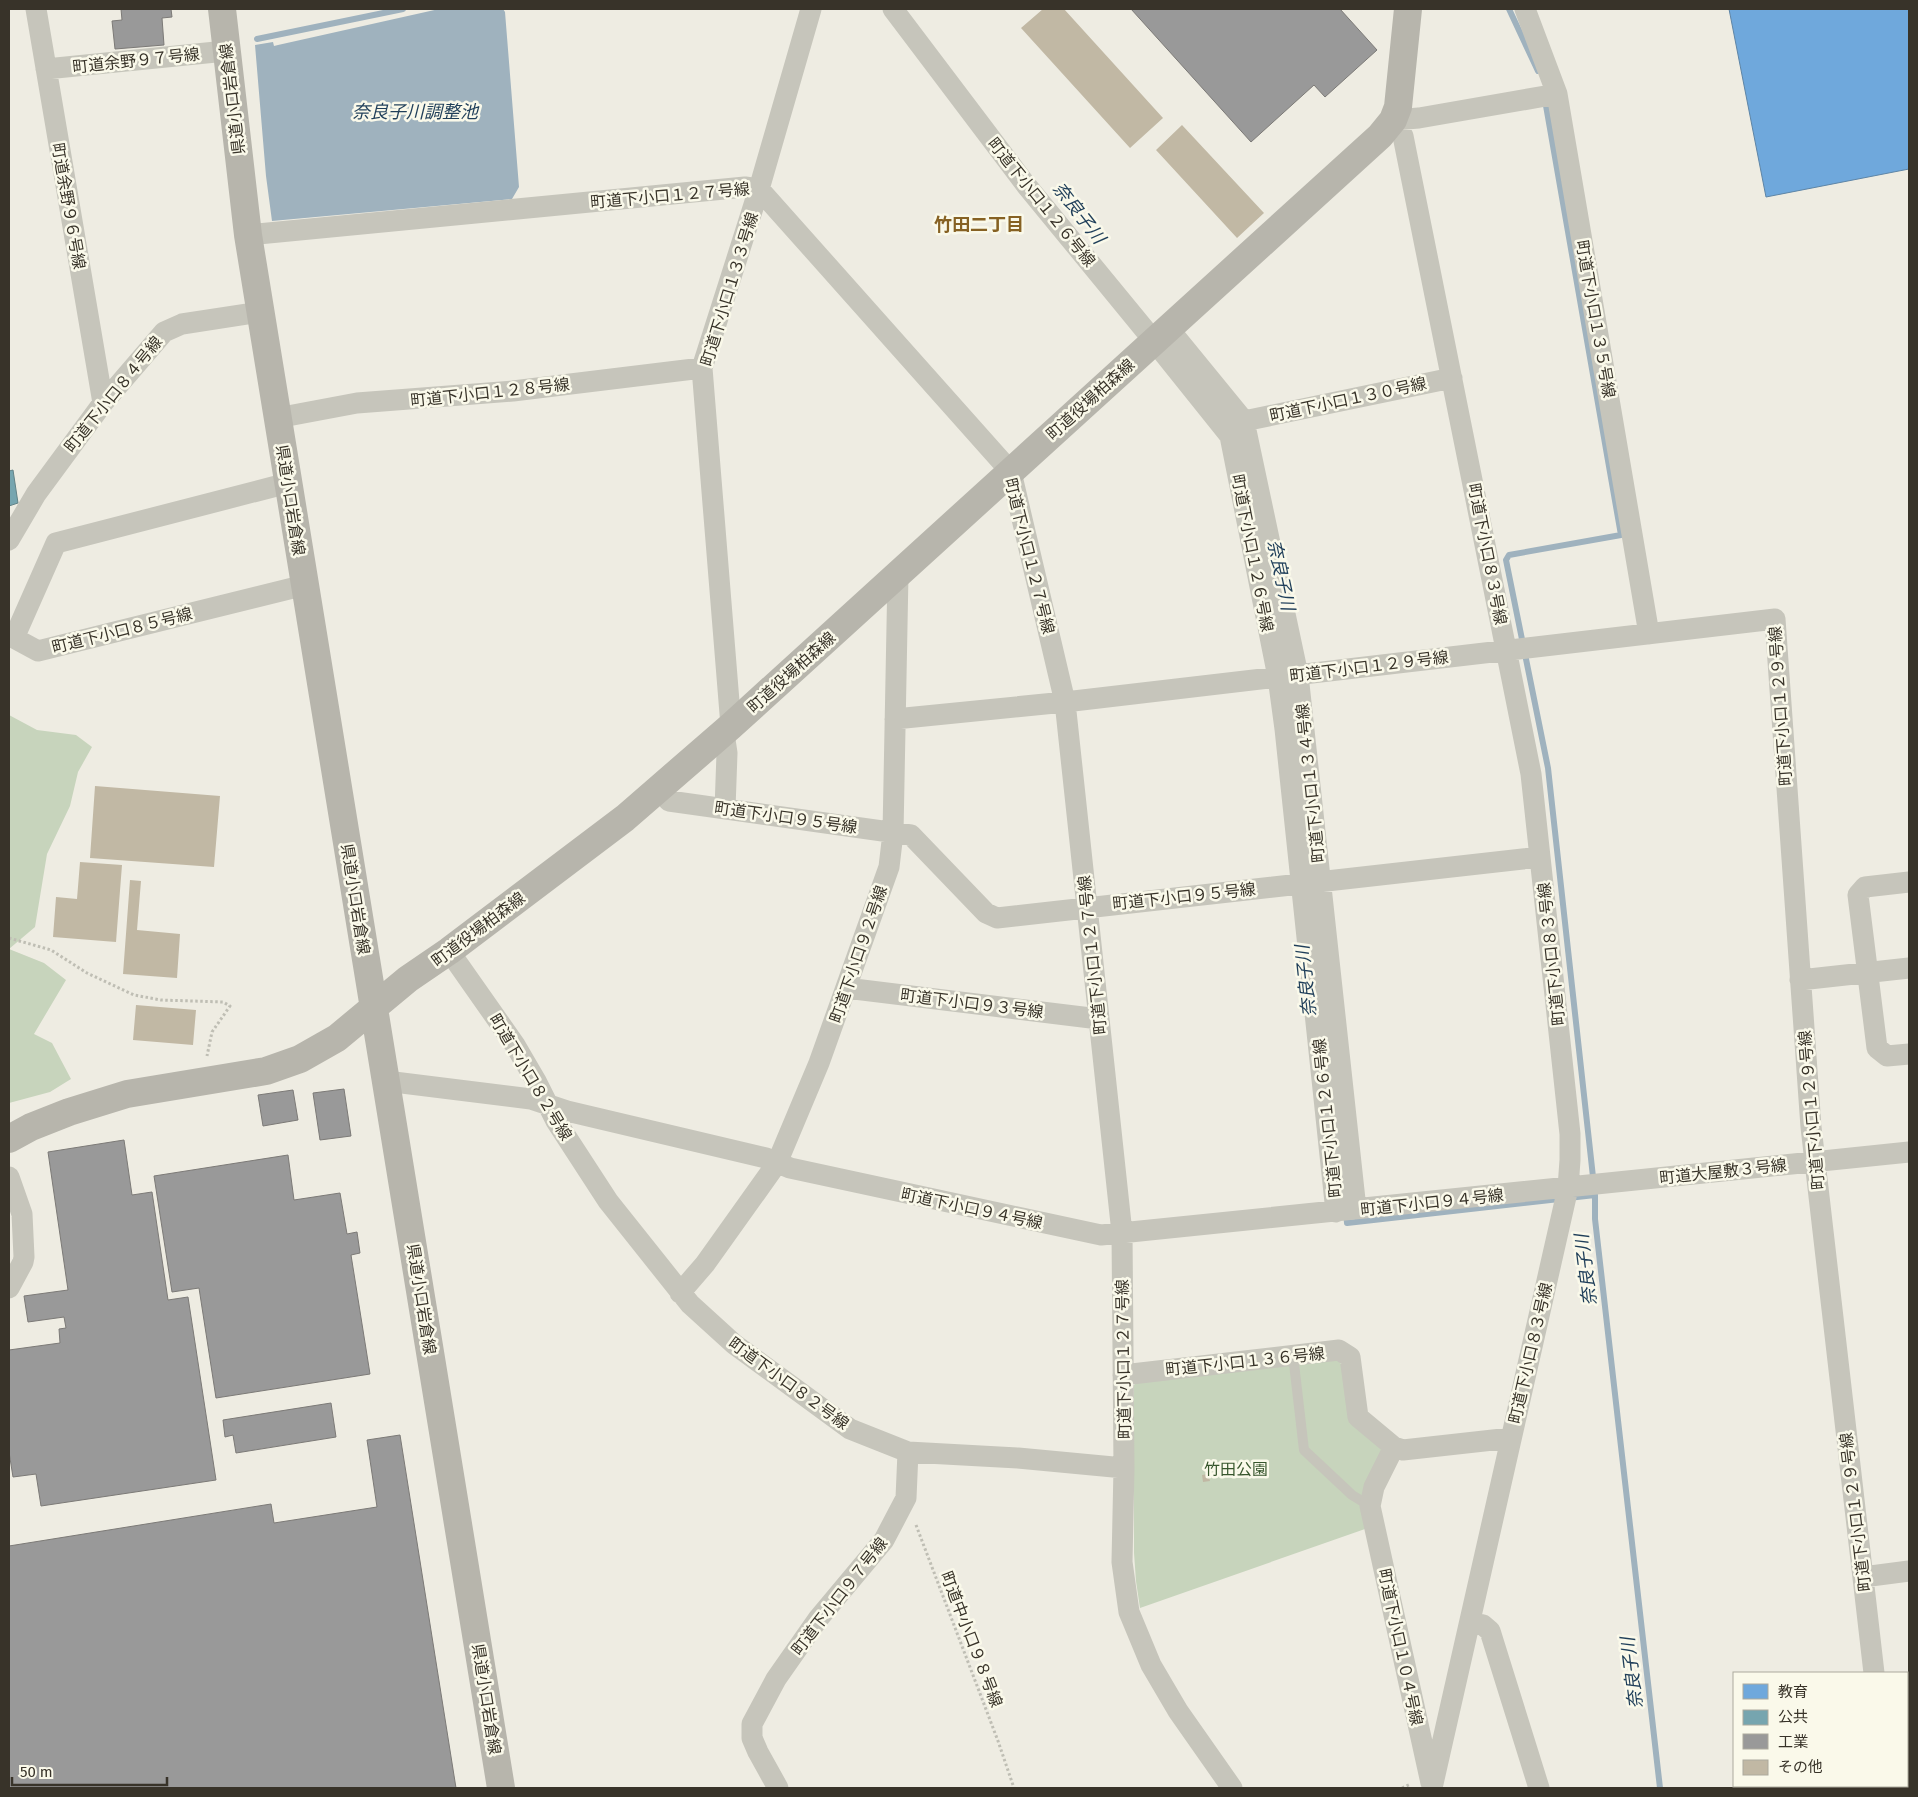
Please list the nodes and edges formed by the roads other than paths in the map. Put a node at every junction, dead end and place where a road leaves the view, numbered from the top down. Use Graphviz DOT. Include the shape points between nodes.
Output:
graph roads {
  1 [pos="36,9"];
  2 [pos="222,9"];
  3 [pos="811,9"];
  4 [pos="893,9"];
  5 [pos="1408,9"];
  6 [pos="1525,9"];
  7 [pos="226,51"];
  8 [pos="46,69"];
  9 [pos="1557,94"];
  10 [pos="1393,120"];
  11 [pos="759,189"];
  12 [pos="248,234"];
  13 [pos="260,312"];
  14 [pos="1161,334"];
  15 [pos="702,368"];
  16 [pos="1452,378"];
  17 [pos="103,403"];
  18 [pos="277,418"];
  19 [pos="1244,420"];
  20 [pos="1011,472"];
  21 [pos="288,483"];
  22 [pos="9,539"];
  23 [pos="898,574"];
  24 [pos="305,585"];
  25 [pos="1649,634"];
  26 [pos="1507,650"];
  27 [pos="1288,676"];
  28 [pos="1066,702"];
  29 [pos="895,719"];
  30 [pos="727,729"];
  31 [pos="659,789"];
  32 [pos="725,809"];
  33 [pos="893,833"];
  34 [pos="1540,857"];
  35 [pos="1311,882"];
  36 [pos="1909,882"];
  37 [pos="1087,907"];
  38 [pos="449,952"];
  39 [pos="1909,968"];
  40 [pos="1867,972"];
  41 [pos="1800,980"];
  42 [pos="846,988"];
  43 [pos="373,1008"];
  44 [pos="1099,1019"];
  45 [pos="1909,1054"];
  46 [pos="386,1081"];
  47 [pos="547,1104"];
  48 [pos="9,1139"];
  49 [pos="1909,1152"];
  50 [pos="777,1162"];
  51 [pos="1815,1162"];
  52 [pos="9,1177"];
  53 [pos="1568,1188"];
  54 [pos="1346,1210"];
  55 [pos="1122,1233"];
  56 [pos="9,1288"];
  57 [pos="680,1293"];
  58 [pos="1293,1356"];
  59 [pos="1123,1374"];
  60 [pos="1511,1438"];
  61 [pos="1394,1447"];
  62 [pos="908,1452"];
  63 [pos="1124,1468"];
  64 [pos="1370,1506"];
  65 [pos="1909,1571"];
  66 [pos="1863,1577"];
  67 [pos="1470,1622"];
  68 [pos="1874,1672"];
  69 [pos="501,1788"];
  70 [pos="778,1788"];
  71 [pos="1232,1788"];
  72 [pos="1432,1788"];
  73 [pos="1539,1788"];
  1 -- 8 [label="street, 町道余野９６号線"];
  2 -- 7 [label="street, 県道小口岩倉線"];
  3 -- 11 [label="street, 町道下小口１３３号線"];
  4 -- 14 [label="street, 町道下小口１２６号線" via="1026,185"];
  5 -- 10 [label="street, 町道役場柏森線" via="1400,102"];
  6 -- 9 [label="street, 町道下小口１３５号線"];
  7 -- 8 [label="street, 町道余野９７号線"];
  7 -- 12 [label="street, 県道小口岩倉線"];
  8 -- 17 [label="street, 町道余野９６号線"];
  9 -- 10 [label="street"];
  9 -- 25 [label="street, 町道下小口１３５号線"];
  10 -- 14 [label="street, 町道役場柏森線" via="1367,149"];
  10 -- 16 [label="street, 町道下小口８３号線" via="1403,136"];
  11 -- 12 [label="street, 町道下小口１２７号線" via="745,187"];
  11 -- 15 [label="street, 町道下小口１３３号線"];
  11 -- 20 [label="street, 町道下小口１２７号線"];
  12 -- 13 [label="street, 県道小口岩倉線"];
  13 -- 17 [label="street, 町道下小口８４号線" via="182,324 164,332"];
  13 -- 18 [label="street, 県道小口岩倉線"];
  14 -- 19 [label="street, 町道下小口１３４号線"];
  14 -- 20 [label="street, 町道役場柏森線"];
  14 -- 27 [label="street, 町道下小口１２６号線" via="1230,436"];
  15 -- 18 [label="street, 町道下小口１２８号線" via="513,391 357,403"];
  15 -- 30 [label="street, 町道下小口１３３号線"];
  16 -- 19 [label="street, 町道下小口１３０号線"];
  16 -- 26 [label="street, 町道下小口８３号線"];
  17 -- 22 [label="street, 町道下小口８４号線" via="36,494"];
  18 -- 21 [label="street, 県道小口岩倉線"];
  19 -- 27 [label="street, 町道下小口１３４号線"];
  20 -- 23 [label="street, 町道役場柏森線"];
  20 -- 28 [label="street, 町道下小口１２７号線"];
  21 -- 24 [label="street, 県道小口岩倉線"];
  21 -- 24 [label="street, 町道下小口８５号線" via="56,543 14,638 38,651"];
  23 -- 29 [label="street, 町道下小口９２号線"];
  23 -- 30 [label="street, 町道役場柏森線"];
  24 -- 43 [label="street, 県道小口岩倉線"];
  25 -- 26 [label="street, 町道下小口１２９号線"];
  25 -- 41 [label="street, 町道下小口１２９号線" via="1774,619"];
  26 -- 27 [label="street, 町道下小口１２９号線"];
  26 -- 34 [label="street, 町道下小口８３号線" via="1531,774"];
  27 -- 28 [label="street, 町道下小口１２９号線"];
  27 -- 35 [label="street, 町道下小口１３４号線"];
  28 -- 29 [label="street, 町道下小口１２９号線"];
  28 -- 37 [label="street, 町道下小口１２７号線"];
  29 -- 33 [label="street, 町道下小口９２号線"];
  30 -- 31 [label="street, 町道役場柏森線"];
  30 -- 32 [label="street, 町道下小口１３３号線"];
  31 -- 32 [label="street, 町道下小口９５号線" via="669,801"];
  31 -- 38 [label="street, 町道役場柏森線"];
  32 -- 33 [label="street, 町道下小口９５号線"];
  33 -- 37 [label="street, 町道下小口９５号線" via="911,836 986,914 997,918"];
  33 -- 42 [label="street, 町道下小口９２号線" via="889,867"];
  34 -- 35 [label="street, 町道下小口９５号線"];
  34 -- 53 [label="street, 町道下小口８３号線" via="1570,1134"];
  35 -- 37 [label="street, 町道下小口９５号線"];
  35 -- 54 [label="street, 町道下小口１２６号線"];
  36 -- 40 [label="street" via="1865,887 1858,895"];
  37 -- 44 [label="street, 町道下小口１２７号線"];
  38 -- 43 [label="street, 町道役場柏森線" via="408,979"];
  38 -- 47 [label="street, 町道下小口８２号線" via="515,1045"];
  39 -- 40 [label="street"];
  40 -- 41 [label="street"];
  40 -- 45 [label="street" via="1877,1048 1887,1056"];
  41 -- 51 [label="street, 町道下小口１２９号線"];
  42 -- 44 [label="street, 町道下小口９３号線"];
  42 -- 50 [label="street, 町道下小口９２号線" via="820,1063"];
  43 -- 46 [label="street, 県道小口岩倉線"];
  43 -- 48 [label="street, 町道役場柏森線" via="337,1038 280,1068 127,1094 70,1112"];
  44 -- 55 [label="street, 町道下小口１２７号線"];
  46 -- 47 [label="street, 町道下小口９４号線"];
  46 -- 69 [label="street, 県道小口岩倉線"];
  47 -- 50 [label="street, 町道下小口９４号線"];
  47 -- 57 [label="street, 町道下小口８２号線" via="608,1201"];
  49 -- 51 [label="street, 町道大屋敷３号線"];
  50 -- 55 [label="street, 町道下小口９４号線" via="790,1168 1101,1236"];
  50 -- 57 [label="street, 町道下小口９２号線" via="705,1264"];
  51 -- 53 [label="street, 町道大屋敷３号線"];
  51 -- 66 [label="street, 町道下小口１２９号線"];
  52 -- 56 [label="street" via="22,1214 24,1257"];
  53 -- 54 [label="street, 町道下小口９４号線"];
  53 -- 60 [label="street, 町道下小口８３号線"];
  54 -- 55 [label="street, 町道下小口９４号線"];
  55 -- 59 [label="street, 町道下小口１２７号線"];
  57 -- 62 [label="street, 町道下小口８２号線" via="734,1344 850,1429"];
  58 -- 59 [label="street, 町道下小口１３６号線"];
  58 -- 61 [label="street, 町道下小口１３６号線" via="1339,1350 1350,1357 1358,1417"];
  58 -- 64 [label="lane" via="1304,1450 1352,1495"];
  59 -- 63 [label="street, 町道下小口１２７号線"];
  60 -- 61 [label="street" via="1403,1450"];
  60 -- 67 [label="street, 町道下小口８３号線"];
  61 -- 64 [label="street" via="1374,1487"];
  62 -- 63 [label="street, 町道下小口８２号線"];
  62 -- 70 [label="street, 町道下小口９７号線" via="906,1498 884,1540 818,1619 776,1679 752,1724 752,1738"];
  63 -- 71 [label="street" via="1122,1562 1129,1612 1151,1665 1178,1711"];
  64 -- 72 [label="street, 町道下小口１０４号線"];
  65 -- 66 [label="street"];
  66 -- 68 [label="street, 町道下小口１２９号線"];
  67 -- 72 [label="street, 町道下小口８３号線"];
  67 -- 73 [label="street" via="1483,1625 1490,1631"];
}
